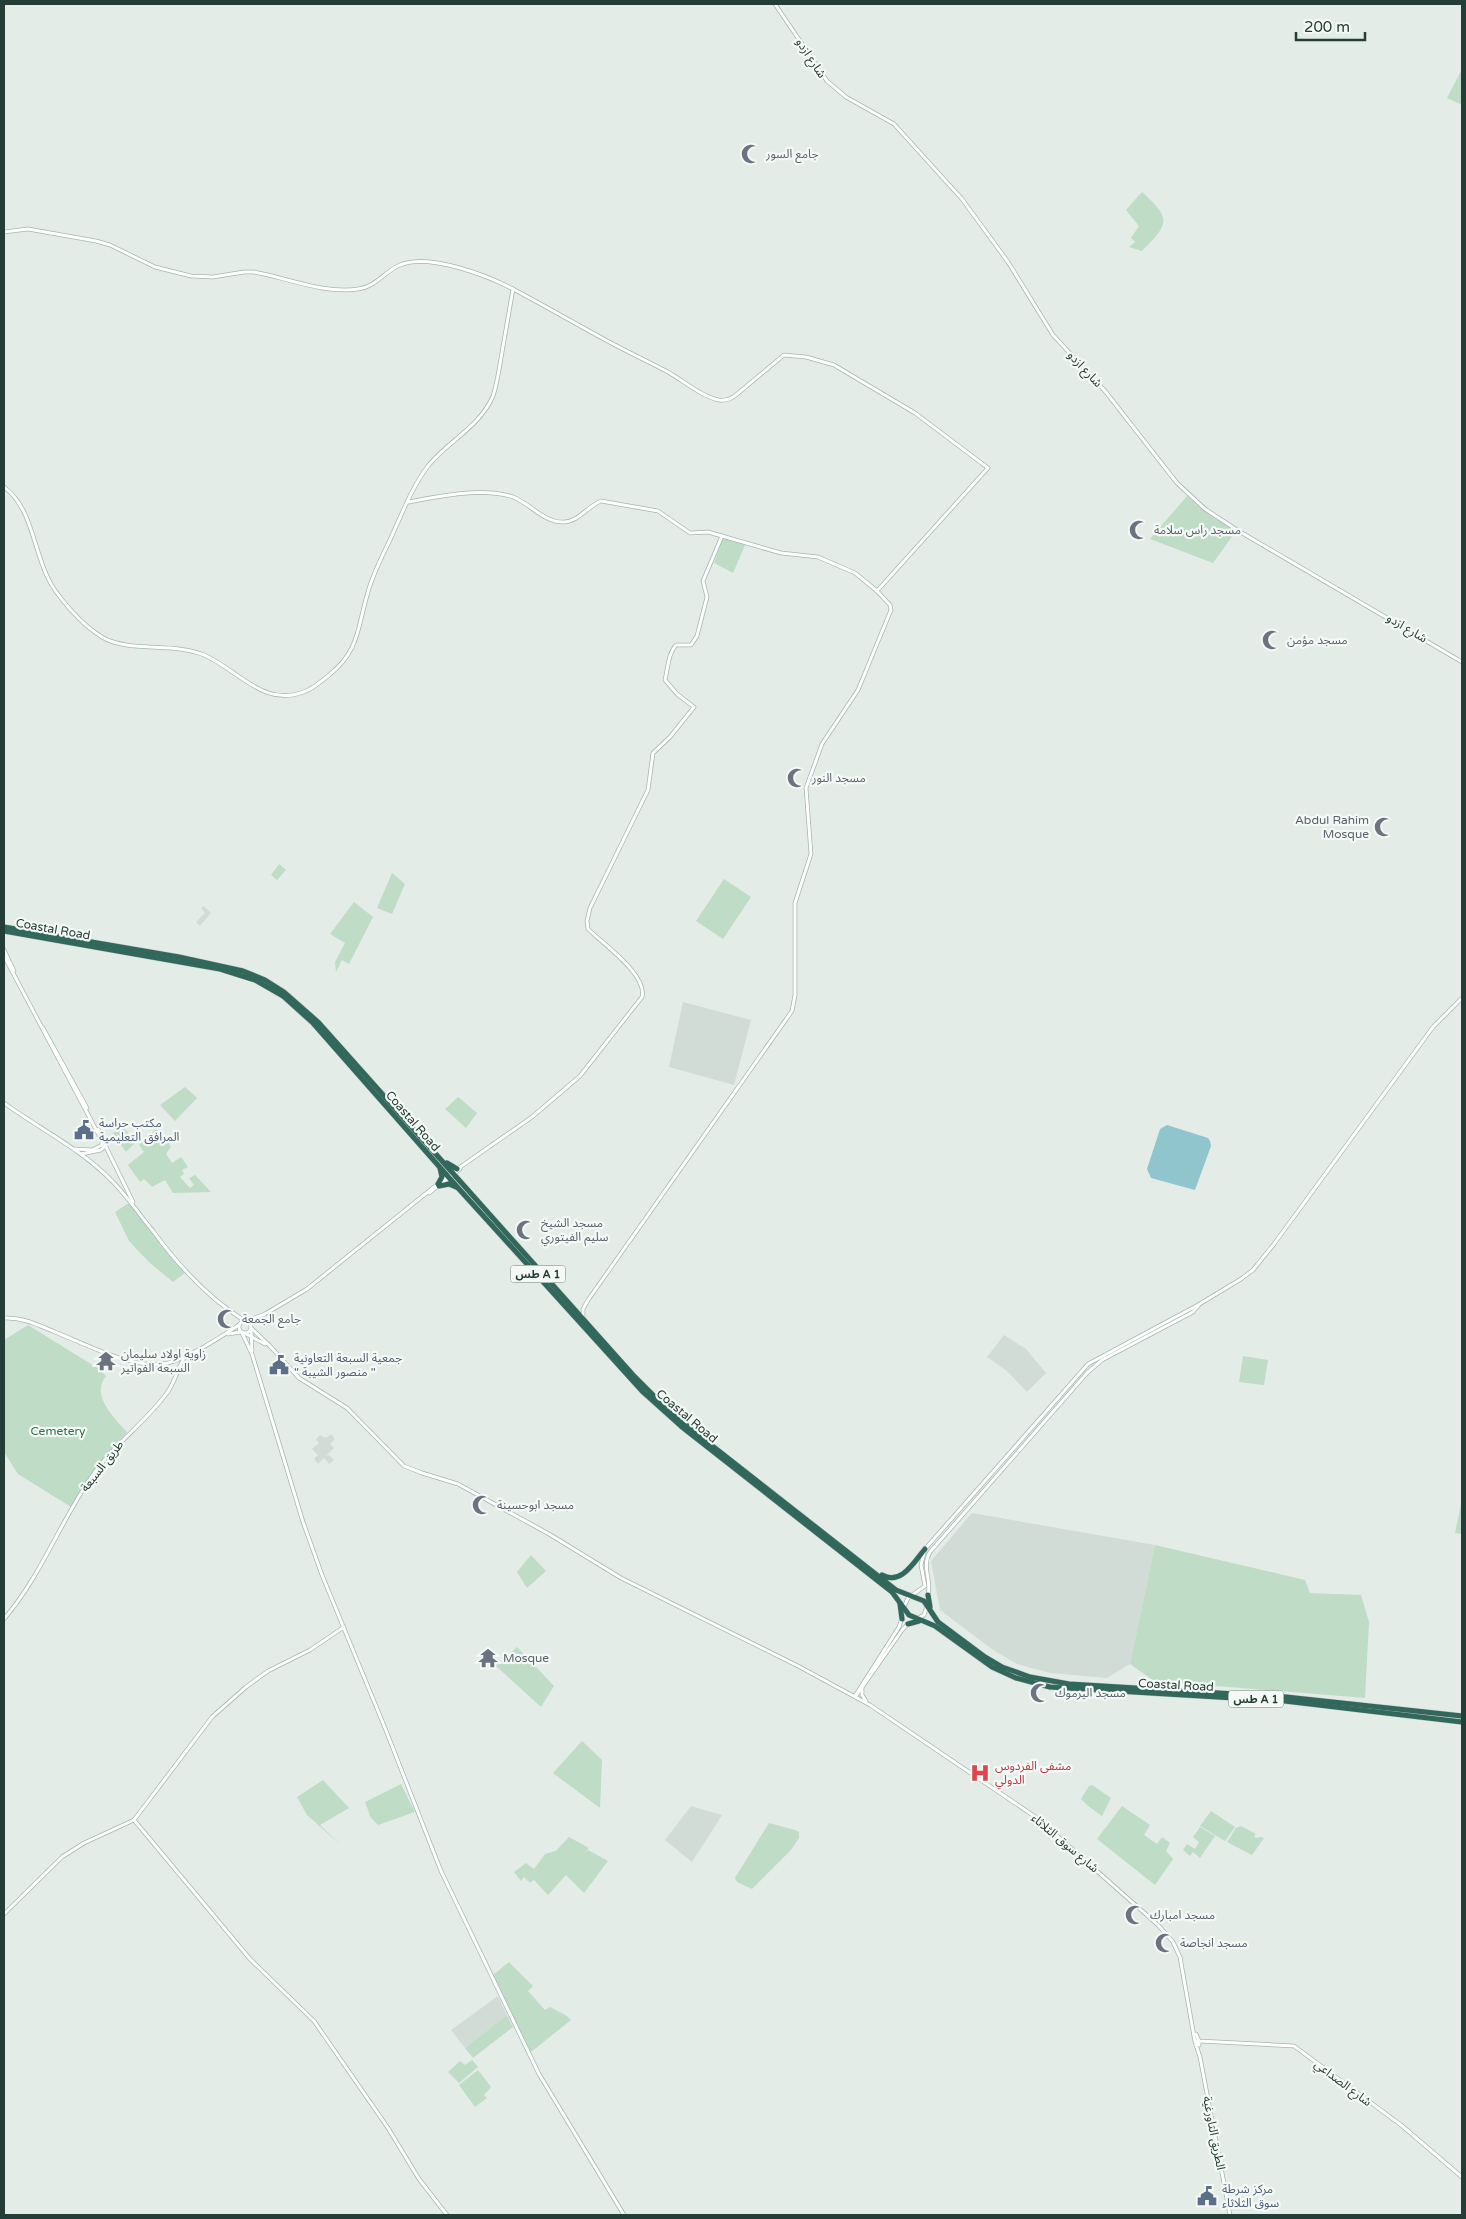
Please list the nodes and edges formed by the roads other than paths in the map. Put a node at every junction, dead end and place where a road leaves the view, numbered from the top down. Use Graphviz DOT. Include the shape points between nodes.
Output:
graph roads {
  1 [pos="775,4"];
  2 [pos="4,232"];
  3 [pos="513,289"];
  4 [pos="4,487"];
  5 [pos="408,502"];
  6 [pos="722,536"];
  7 [pos="877,591"];
  8 [pos="1462,662"];
  9 [pos="4,928"];
  10 [pos="4,950"];
  11 [pos="4,956"];
  12 [pos="21,988"];
  13 [pos="1462,998"];
  14 [pos="4,1103"];
  15 [pos="104,1144"];
  16 [pos="72,1148"];
  17 [pos="80,1154"];
  18 [pos="440,1163"];
  19 [pos="454,1173"];
  20 [pos="439,1185"];
  21 [pos="459,1189"];
  22 [pos="136,1207"];
  23 [pos="549,1284"];
  24 [pos="585,1305"];
  25 [pos="1198,1305"];
  26 [pos="571,1306"];
  27 [pos="234,1314"];
  28 [pos="265,1314"];
  29 [pos="4,1318"];
  30 [pos="584,1320"];
  31 [pos="246,1321"];
  32 [pos="240,1325"];
  33 [pos="251,1328"];
  34 [pos="242,1333"];
  35 [pos="223,1336"];
  36 [pos="251,1337"];
  37 [pos="271,1347"];
  38 [pos="252,1354"];
  39 [pos="185,1356"];
  40 [pos="925,1549"];
  41 [pos="866,1566"];
  42 [pos="928,1595"];
  43 [pos="914,1596"];
  44 [pos="898,1599"];
  45 [pos="927,1604"];
  46 [pos="904,1609"];
  47 [pos="933,1615"];
  48 [pos="4,1619"];
  49 [pos="902,1619"];
  50 [pos="916,1619"];
  51 [pos="925,1621"];
  52 [pos="908,1624"];
  53 [pos="344,1627"];
  54 [pos="862,1683"];
  55 [pos="862,1688"];
  56 [pos="842,1689"];
  57 [pos="1145,1691"];
  58 [pos="855,1696"];
  59 [pos="870,1705"];
  60 [pos="1462,1716"];
  61 [pos="1462,1722"];
  62 [pos="134,1820"];
  63 [pos="4,1914"];
  64 [pos="1197,2043"];
  65 [pos="1462,2177"];
  66 [pos="447,2215"];
  67 [pos="624,2215"];
  68 [pos="1230,2215"];
  1 -- 8 [label="street, شارع ازدو" via="827,81 846,97 894,124 962,199 1008,262 1053,335 1105,391 1186,493 1237,530"];
  2 -- 3 [label="street" via="28,229 96,241 155,267 191,276 254,272 347,290 365,288 400,265 421,262 465,270"];
  3 -- 5 [label="street" via="494,394 488,407 476,424 427,467"];
  3 -- 7 [label="street" via="720,400 736,395 784,354 821,360 915,413 988,468"];
  4 -- 5 [label="street" via="24,510 51,584 102,638 117,643 196,652 211,658 258,690 280,696 306,691 348,657 374,575"];
  5 -- 6 [label="street" via="454,493 505,496 517,499 544,517 567,522 605,501 658,510 690,533"];
  6 -- 7 [label="street" via="781,553 824,559 855,573"];
  6 -- 19 [label="street" via="703,581 707,595 697,636 690,644 676,645 672,649 665,680 694,707 653,753 648,790 595,896 587,921 588,930 628,967 640,985 642,997 580,1076 532,1117"];
  7 -- 24 [label="street" via="890,605 890,613 858,690 822,744 806,788 811,854 795,903 795,995 792,1011"];
  9 -- 18 [label="highway, Coastal Road / طس A 1" via="216,964 265,980 309,1012"];
  10 -- 12 [label="street"];
  11 -- 12 [label="street"];
  12 -- 15 [label="street" via="104,1138"];
  13 -- 25 [label="street" via="1433,1027 1263,1258 1248,1275"];
  14 -- 16 [label="street"];
  15 -- 16 [label="street" via="92,1150"];
  15 -- 17 [label="street" via="96,1151"];
  15 -- 22 [label="street"];
  16 -- 17 [label="street"];
  17 -- 22 [label="street" via="108,1176"];
  18 -- 19 [label="highway, Coastal Road / طس A 1"];
  18 -- 20 [label="highway" via="442,1177"];
  19 -- 20 [label="street"];
  19 -- 21 [label="highway, Coastal Road / طس A 1"];
  19 -- 23 [label="highway, Coastal Road / طس A 1"];
  20 -- 21 [label="highway" via="449,1184"];
  20 -- 28 [label="street" via="306,1288"];
  21 -- 23 [label="highway, Coastal Road / طس A 1"];
  22 -- 27 [label="street" via="189,1275"];
  23 -- 26 [label="highway, Coastal Road / طس A 1"];
  23 -- 44 [label="highway, Coastal Road / طس A 1" via="582,1326 655,1404"];
  24 -- 26 [label="street"];
  24 -- 30 [label="street" via="582,1311"];
  25 -- 40 [label="street" via="1088,1364"];
  25 -- 42 [label="street" via="1193,1312 1102,1360 1087,1373 930,1552 926,1567 930,1585"];
  26 -- 30 [label="highway, Coastal Road / طس A 1"];
  27 -- 31 [label="street"];
  27 -- 32 [label="street"];
  28 -- 31 [label="street"];
  28 -- 33 [label="street"];
  29 -- 39 [label="street" via="23,1320 137,1362 167,1363"];
  30 -- 41 [label="highway, Coastal Road / طس A 1" via="660,1402"];
  31 -- 32 [label="street"];
  31 -- 33 [label="street, شارع سوق الثلاثاء"];
  32 -- 34 [label="street"];
  32 -- 35 [label="street"];
  33 -- 34 [label="street" via="248,1333"];
  33 -- 36 [label="street"];
  33 -- 37 [label="street, شارع سوق الثلاثاء"];
  34 -- 35 [label="street"];
  34 -- 36 [label="street"];
  34 -- 38 [label="street"];
  35 -- 39 [label="street"];
  36 -- 37 [label="street"];
  36 -- 38 [label="street"];
  37 -- 56 [label="street, شارع سوق الثلاثاء" via="304,1382 353,1414 404,1466 458,1484 621,1578"];
  38 -- 53 [label="street" via="307,1535"];
  39 -- 48 [label="street, طريق السبعة" via="166,1394 92,1477 28,1587"];
  40 -- 41 [label="highway" via="896,1579"];
  40 -- 43 [label="street" via="921,1565 925,1586"];
  41 -- 43 [label="highway, Coastal Road" via="896,1590"];
  42 -- 45 [label="street"];
  42 -- 47 [label="highway"];
  43 -- 45 [label="highway, Coastal Road"];
  43 -- 46 [label="street" via="907,1599"];
  44 -- 46 [label="highway, Coastal Road / طس A 1"];
  44 -- 49 [label="highway"];
  45 -- 47 [label="highway, Coastal Road"];
  45 -- 50 [label="street" via="925,1613"];
  46 -- 49 [label="street"];
  46 -- 50 [label="highway, Coastal Road / طس A 1"];
  47 -- 57 [label="highway, Coastal Road" via="985,1657 1024,1675 1069,1684"];
  49 -- 54 [label="street"];
  50 -- 51 [label="highway, Coastal Road / طس A 1"];
  50 -- 52 [label="street"];
  51 -- 52 [label="highway"];
  51 -- 57 [label="highway, Coastal Road / طس A 1" via="992,1667 1016,1678 1050,1687"];
  52 -- 55 [label="street"];
  53 -- 62 [label="street" via="310,1650 268,1670 223,1706 204,1726"];
  53 -- 67 [label="street" via="450,1890 539,2074"];
  54 -- 56 [label="street" via="852,1690"];
  54 -- 58 [label="street"];
  55 -- 58 [label="street"];
  55 -- 59 [label="street" via="862,1695"];
  56 -- 58 [label="street, شارع سوق الثلاثاء"];
  57 -- 60 [label="highway, Coastal Road" via="1286,1696"];
  57 -- 61 [label="highway, Coastal Road / طس A 1" via="1285,1701"];
  58 -- 59 [label="street, شارع سوق الثلاثاء"];
  59 -- 64 [label="street, شارع سوق الثلاثاء" via="1037,1818 1158,1925 1173,1942 1180,1957"];
  62 -- 63 [label="street" via="62,1857"];
  62 -- 66 [label="street" via="250,1959 308,2012 419,2179"];
  64 -- 65 [label="street, شارع الصداعي" via="1294,2046 1400,2125"];
  64 -- 68 [label="street, الطريق التاورغية"];
}
